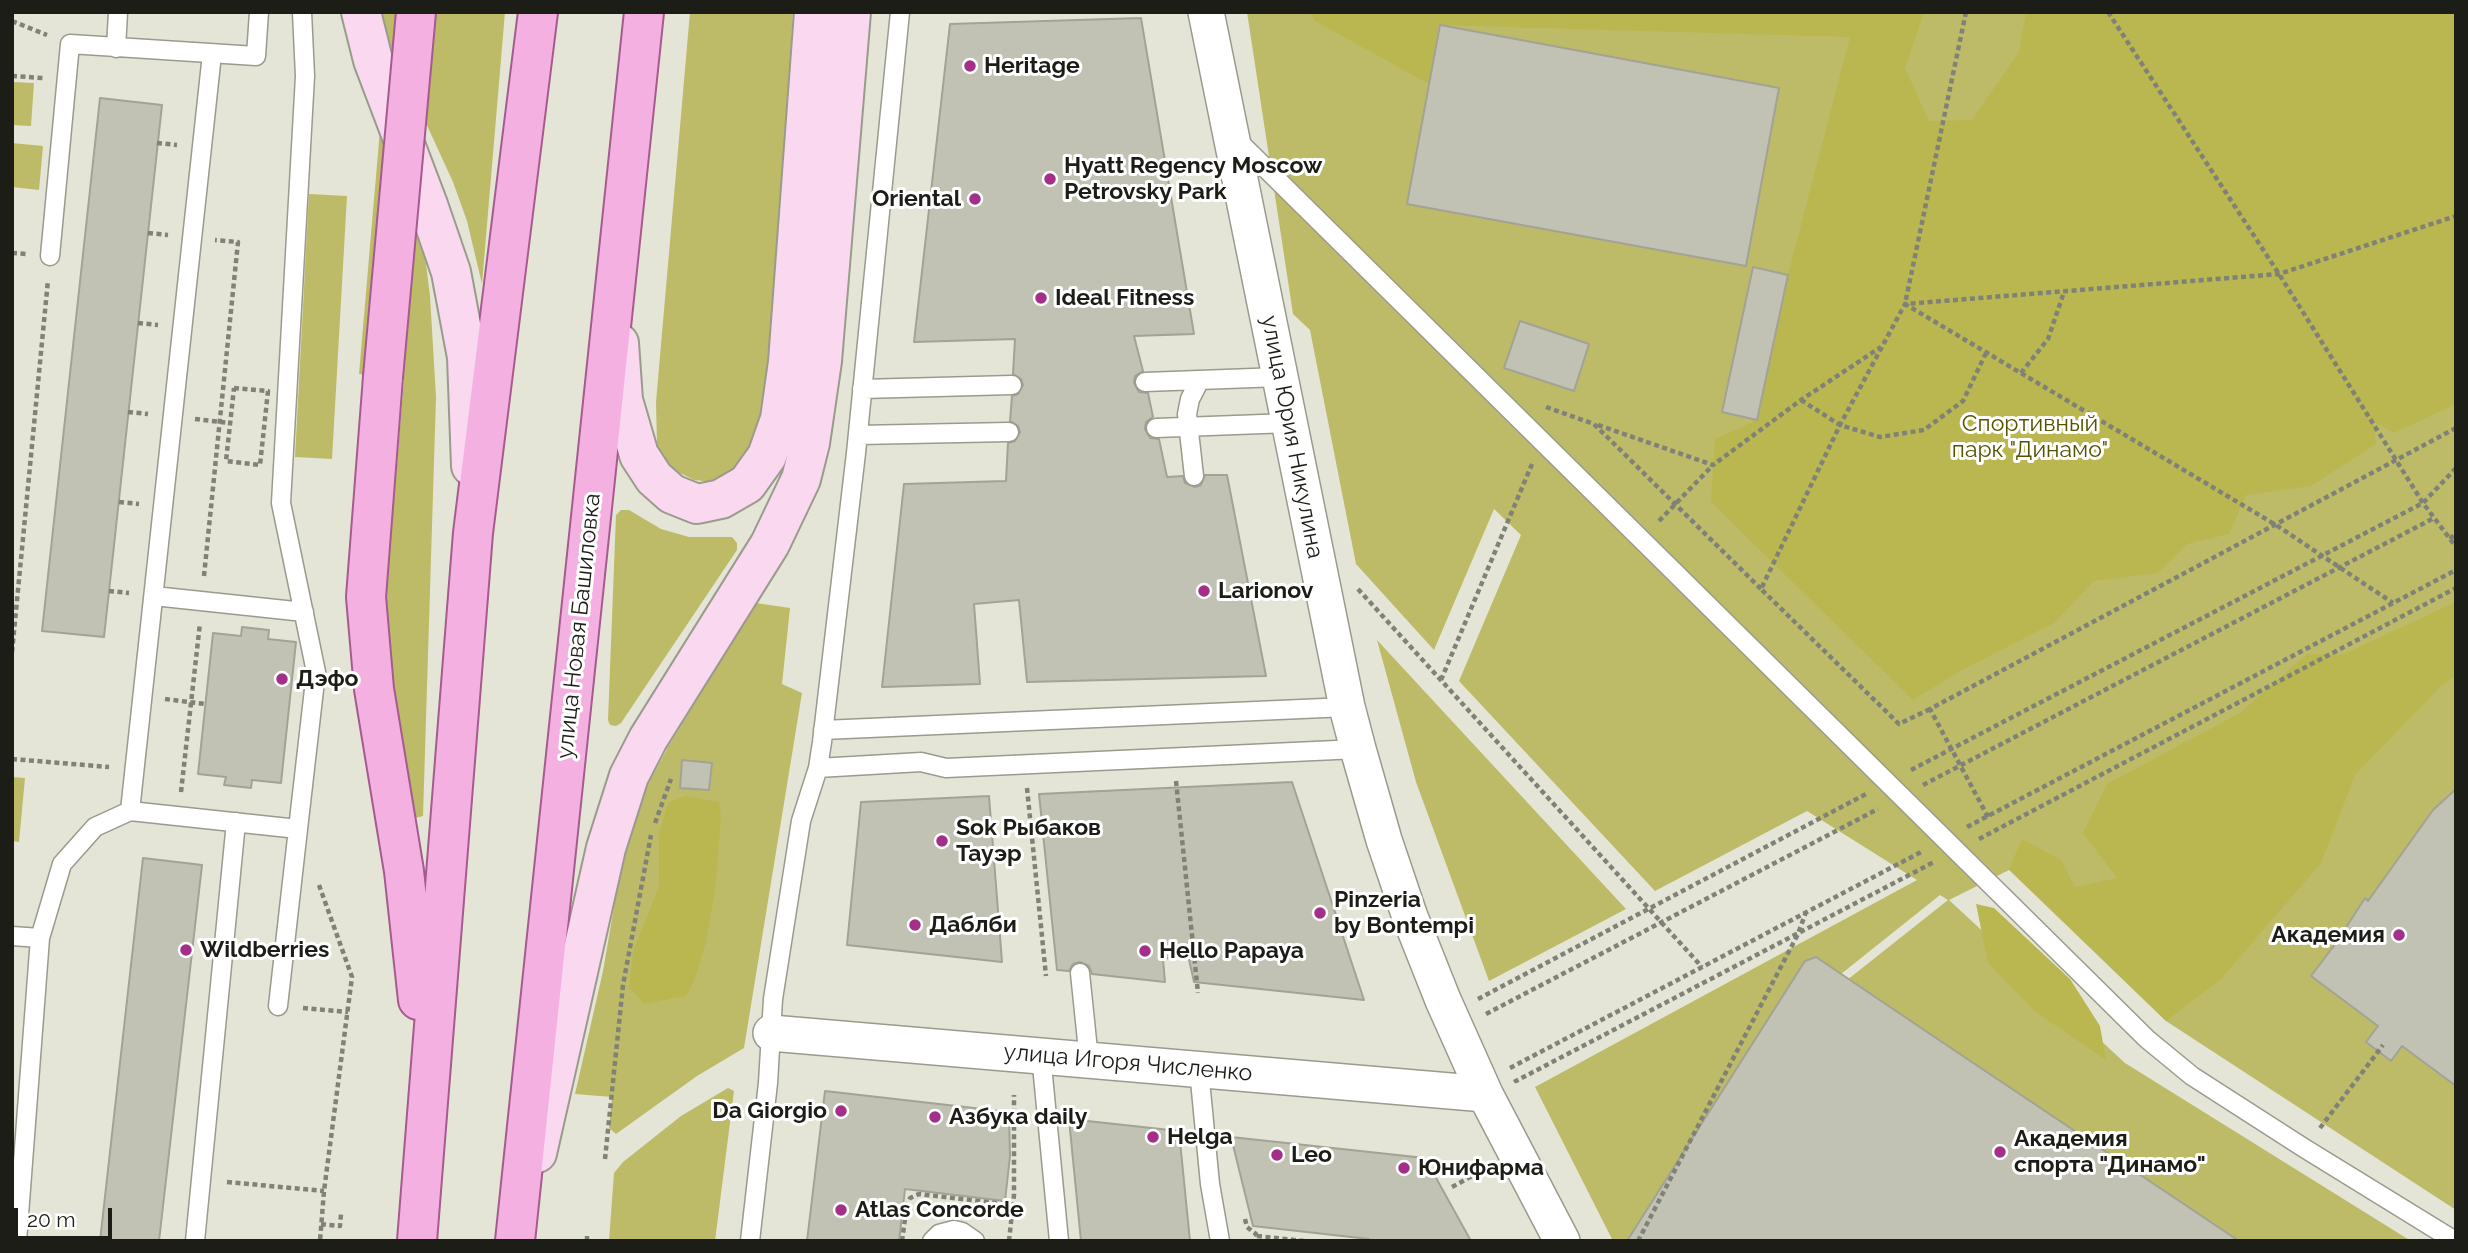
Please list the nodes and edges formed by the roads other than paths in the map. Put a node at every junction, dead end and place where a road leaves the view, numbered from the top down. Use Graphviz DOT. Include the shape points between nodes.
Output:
graph roads {
  1 [pos="118,12"];
  2 [pos="259,12"];
  3 [pos="302,12"];
  4 [pos="361,12"];
  5 [pos="416,12"];
  6 [pos="537,12"];
  7 [pos="644,12"];
  8 [pos="814,12"];
  9 [pos="851,12"];
  10 [pos="900,12"];
  11 [pos="1206,12"];
  12 [pos="116,48"];
  13 [pos="212,54"];
  14 [pos="1231,134"];
  15 [pos="50,256"];
  16 [pos="615,277"];
  17 [pos="1280,377"];
  18 [pos="1200,380"];
  19 [pos="1145,382"];
  20 [pos="1013,385"];
  21 [pos="862,389"];
  22 [pos="1289,423"];
  23 [pos="1187,427"];
  24 [pos="1156,428"];
  25 [pos="1009,432"];
  26 [pos="858,435"];
  27 [pos="1194,476"];
  28 [pos="473,533"];
  29 [pos="154,596"];
  30 [pos="304,612"];
  31 [pos="1347,707"];
  32 [pos="823,730"];
  33 [pos="1358,749"];
  34 [pos="818,768"];
  35 [pos="130,811"];
  36 [pos="236,822"];
  37 [pos="298,829"];
  38 [pos="12,936"];
  39 [pos="40,938"];
  40 [pos="1080,973"];
  41 [pos="278,1006"];
  42 [pos="771,1032"];
  43 [pos="1041,1055"];
  44 [pos="1089,1060"];
  45 [pos="1199,1070"];
  46 [pos="1485,1094"];
  47 [pos="424,1162"];
  48 [pos="16,1241"];
  49 [pos="195,1241"];
  50 [pos="417,1241"];
  51 [pos="516,1241"];
  52 [pos="750,1241"];
  53 [pos="932,1241"];
  54 [pos="975,1241"];
  55 [pos="1059,1241"];
  56 [pos="1220,1241"];
  57 [pos="1562,1241"];
  58 [pos="2455,1241"];
  1 -- 12 [label="lane"];
  2 -- 13 [label="lane" via="256,56"];
  3 -- 30 [label="lane" via="305,76 281,503"];
  4 -- 28 [label="main road" via="373,60 452,272 467,357"];
  5 -- 47 [label="main road, bridge" via="366,597 373,689 417,976"];
  6 -- 28 [label="main road"];
  7 -- 16 [label="main road, улица Новая Башиловка"];
  8 -- 16 [label="main road" via="780,419 767,456 754,475 722,499 697,503 672,494 639,455 623,400"];
  9 -- 51 [label="main road" via="822,361 801,479 770,544 629,776 606,848"];
  10 -- 21 [label="lane"];
  11 -- 14 [label="street, улица Юрия Никулина"];
  12 -- 13 [label="lane"];
  12 -- 15 [label="lane" via="70,44"];
  13 -- 29 [label="lane"];
  14 -- 17 [label="street, улица Юрия Никулина"];
  14 -- 58 [label="lane" via="2147,1039 2192,1076"];
  16 -- 51 [label="main road, улица Новая Башиловка"];
  17 -- 18 [label="lane"];
  17 -- 22 [label="street, улица Юрия Никулина"];
  18 -- 19 [label="lane"];
  18 -- 23 [label="lane" via="1188,402"];
  20 -- 21 [label="lane"];
  21 -- 26 [label="lane"];
  22 -- 23 [label="lane"];
  22 -- 31 [label="street, улица Юрия Никулина"];
  23 -- 24 [label="lane"];
  23 -- 27 [label="lane"];
  25 -- 26 [label="lane"];
  26 -- 32 [label="lane"];
  28 -- 47 [label="main road"];
  29 -- 30 [label="lane"];
  29 -- 35 [label="lane"];
  30 -- 37 [label="lane" via="316,672"];
  31 -- 32 [label="lane"];
  31 -- 33 [label="street, улица Юрия Никулина"];
  32 -- 34 [label="lane"];
  33 -- 34 [label="lane" via="946,768 921,762"];
  33 -- 46 [label="street, улица Юрия Никулина" via="1410,917"];
  34 -- 42 [label="lane" via="799,833"];
  35 -- 36 [label="lane"];
  35 -- 39 [label="lane" via="95,827 62,864"];
  36 -- 37 [label="lane"];
  36 -- 49 [label="lane"];
  37 -- 41 [label="lane"];
  38 -- 39 [label="lane"];
  39 -- 48 [label="lane"];
  40 -- 44 [label="lane"];
  42 -- 43 [label="street, улица Игоря Численко"];
  42 -- 52 [label="lane"];
  43 -- 44 [label="street, улица Игоря Численко"];
  43 -- 55 [label="lane"];
  44 -- 45 [label="street, улица Игоря Численко"];
  45 -- 46 [label="street, улица Игоря Численко"];
  45 -- 56 [label="lane"];
  46 -- 57 [label="street, улица Юрия Никулина"];
  47 -- 50 [label="main road"];
  53 -- 54 [label="lane" via="954,1230"];
}
